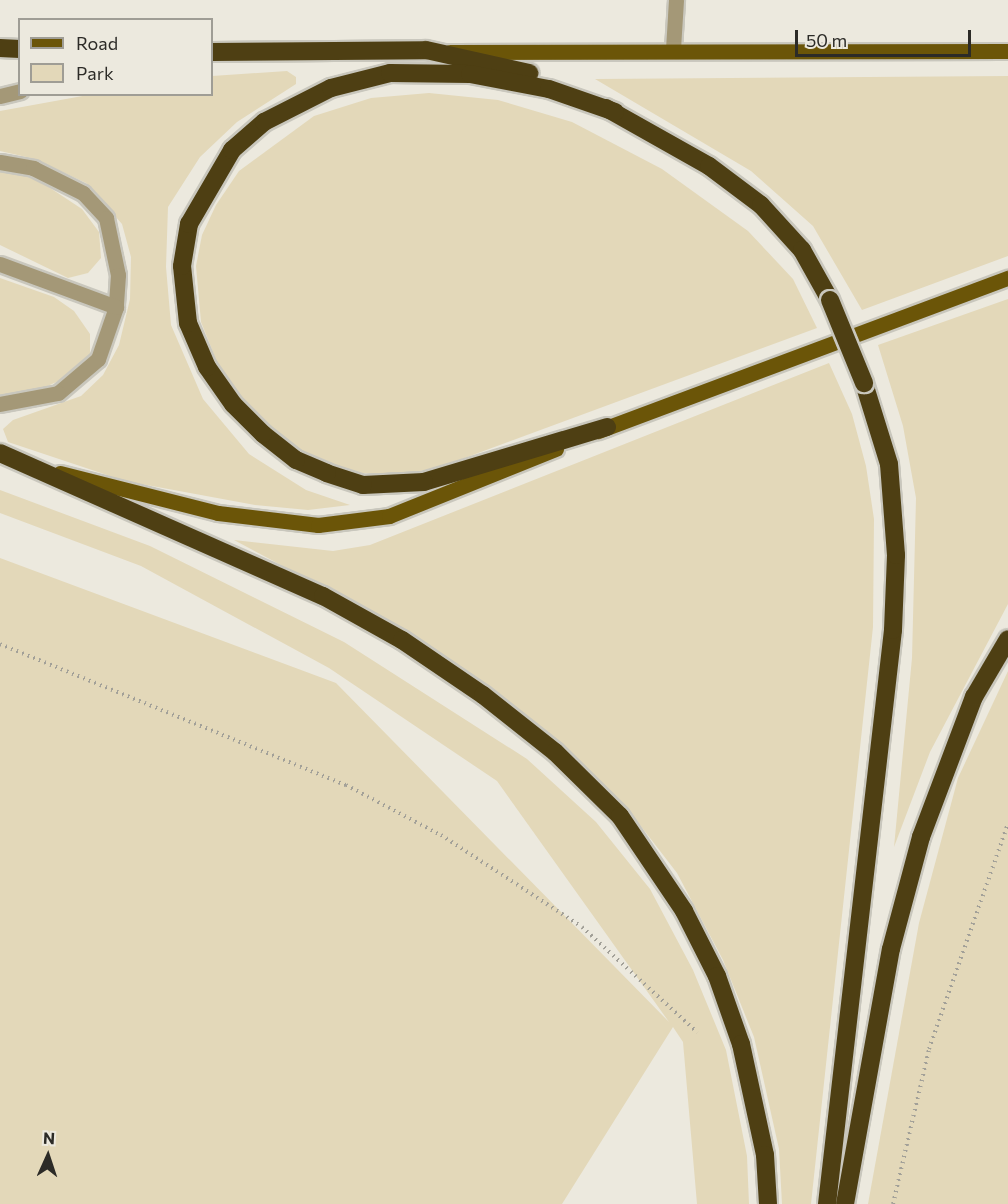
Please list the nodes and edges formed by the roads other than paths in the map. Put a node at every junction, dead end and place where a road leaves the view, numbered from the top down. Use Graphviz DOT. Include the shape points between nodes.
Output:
graph roads {
  1 [pos="676,0"];
  2 [pos="0,48"];
  3 [pos="18,49"];
  4 [pos="672,49"];
  5 [pos="1008,51"];
  6 [pos="213,52"];
  7 [pos="447,52"];
  8 [pos="18,92"];
  9 [pos="0,96"];
  10 [pos="615,112"];
  11 [pos="0,162"];
  12 [pos="0,264"];
  13 [pos="1008,278"];
  14 [pos="116,307"];
  15 [pos="0,404"];
  16 [pos="607,427"];
  17 [pos="0,453"];
  18 [pos="34,466"];
  19 [pos="1008,639"];
  20 [pos="768,1204"];
  21 [pos="827,1204"];
  22 [pos="845,1204"];
  1 -- 4 [label="street"];
  2 -- 3 [label="highway"];
  4 -- 5 [label="main road"];
  4 -- 7 [label="main road"];
  6 -- 7 [label="highway"];
  7 -- 10 [label="highway" via="534,75"];
  8 -- 9 [label="street"];
  10 -- 16 [label="highway" via="549,89 470,74 390,73 331,88 264,122 232,150 189,224 182,266 188,323 213,376 263,434 296,460 327,473 363,485 424,482"];
  10 -- 21 [label="highway, bridge" via="709,166 761,206 802,250 830,300 864,383 889,464 896,555 892,630"];
  11 -- 14 [label="street" via="58,178 83,193 106,218 114,243"];
  12 -- 14 [label="street"];
  13 -- 16 [label="main road"];
  14 -- 15 [label="street" via="98,359 79,379 58,393 31,402"];
  16 -- 18 [label="main road" via="428,504 357,523 274,522 218,513"];
  17 -- 18 [label="highway"];
  18 -- 20 [label="highway" via="227,551 402,640 483,694 555,752 620,816 684,911 717,976 741,1044 765,1155"];
  19 -- 22 [label="highway" via="974,697 921,837 891,949"];
}
